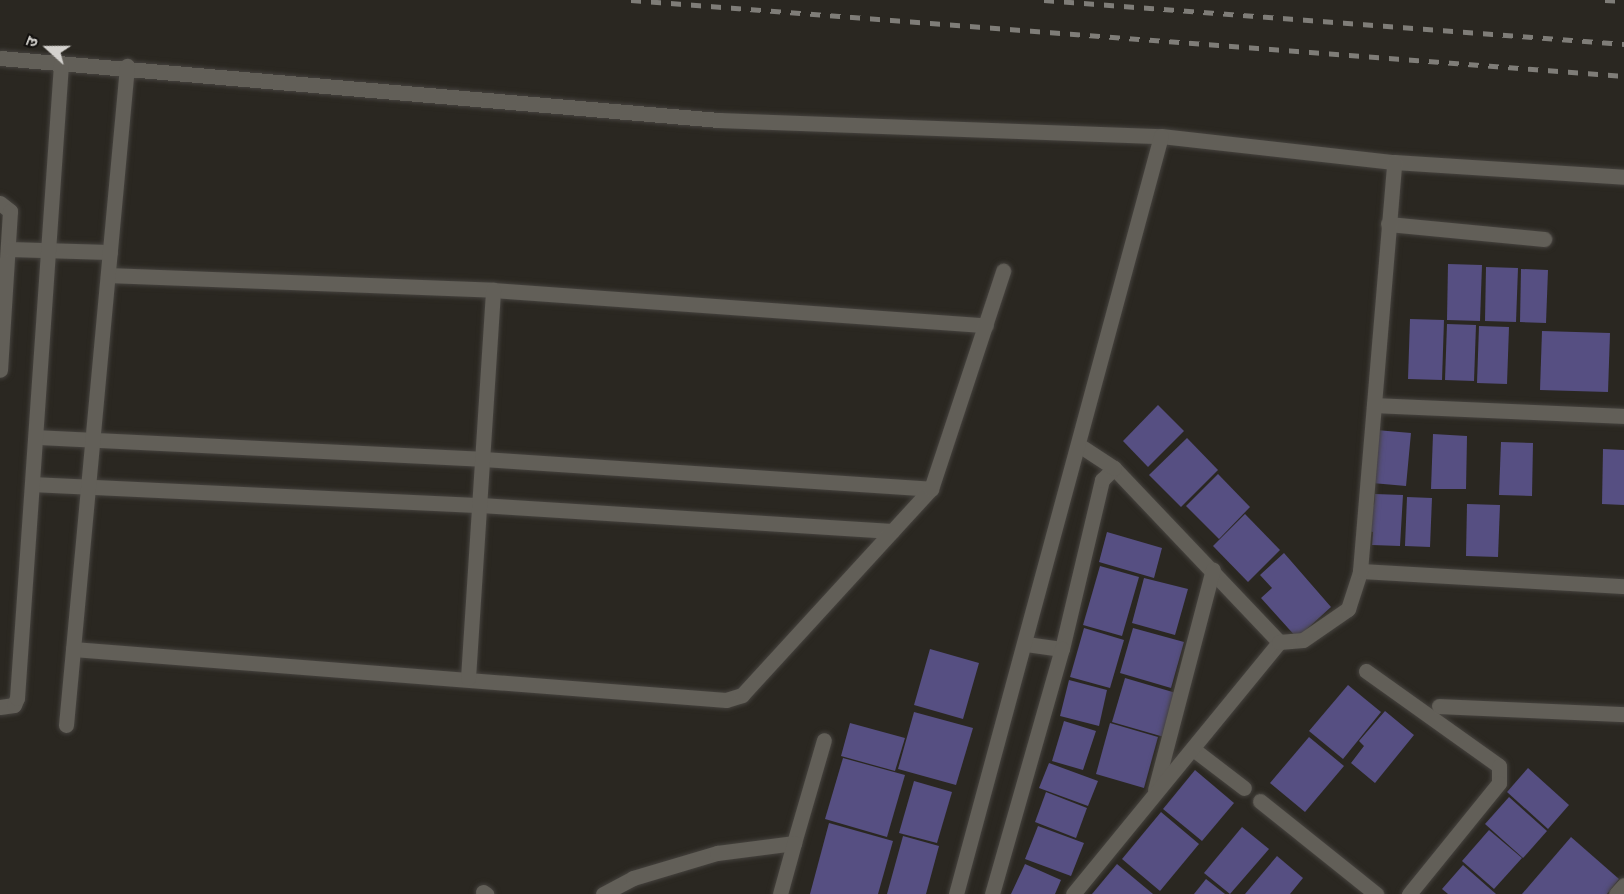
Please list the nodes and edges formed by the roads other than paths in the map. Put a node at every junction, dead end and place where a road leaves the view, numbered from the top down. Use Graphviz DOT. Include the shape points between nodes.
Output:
graph roads {
  1 [pos="0,58"];
  2 [pos="61,64"];
  3 [pos="127,66"];
  4 [pos="1161,135"];
  5 [pos="1394,162"];
  6 [pos="1624,177"];
  7 [pos="0,203"];
  8 [pos="1388,224"];
  9 [pos="1544,239"];
  10 [pos="8,249"];
  11 [pos="48,250"];
  12 [pos="110,252"];
  13 [pos="1003,271"];
  14 [pos="108,275"];
  15 [pos="493,290"];
  16 [pos="986,325"];
  17 [pos="0,370"];
  18 [pos="1374,405"];
  19 [pos="1624,416"];
  20 [pos="36,437"];
  21 [pos="93,439"];
  22 [pos="1079,445"];
  23 [pos="483,459"];
  24 [pos="1114,468"];
  25 [pos="33,484"];
  26 [pos="88,485"];
  27 [pos="931,489"];
  28 [pos="480,505"];
  29 [pos="892,531"];
  30 [pos="1213,569"];
  31 [pos="1360,571"];
  32 [pos="1624,586"];
  33 [pos="1279,642"];
  34 [pos="1026,644"];
  35 [pos="73,649"];
  36 [pos="1062,650"];
  37 [pos="1366,671"];
  38 [pos="468,678"];
  39 [pos="1438,706"];
  40 [pos="0,707"];
  41 [pos="1624,714"];
  42 [pos="66,725"];
  43 [pos="824,740"];
  44 [pos="1193,749"];
  45 [pos="1244,788"];
  46 [pos="1154,793"];
  47 [pos="1260,801"];
  48 [pos="794,843"];
  49 [pos="1624,885"];
  50 [pos="603,894"];
  51 [pos="780,894"];
  52 [pos="956,894"];
  53 [pos="992,894"];
  54 [pos="1073,894"];
  55 [pos="1376,894"];
  56 [pos="1409,894"];
  57 [pos="1616,894"];
  1 -- 2 [label="street"];
  2 -- 3 [label="street"];
  2 -- 11 [label="street"];
  3 -- 4 [label="street" via="719,120"];
  3 -- 12 [label="street"];
  4 -- 5 [label="street"];
  4 -- 22 [label="street"];
  5 -- 6 [label="street"];
  5 -- 8 [label="street"];
  7 -- 10 [label="street" via="10,211"];
  8 -- 9 [label="street"];
  8 -- 18 [label="street"];
  10 -- 11 [label="street"];
  10 -- 17 [label="street"];
  11 -- 12 [label="street"];
  11 -- 20 [label="street"];
  12 -- 14 [label="street"];
  13 -- 16 [label="street"];
  14 -- 15 [label="street"];
  14 -- 21 [label="street"];
  15 -- 16 [label="street"];
  15 -- 23 [label="street"];
  16 -- 27 [label="street"];
  18 -- 19 [label="street"];
  18 -- 31 [label="street"];
  20 -- 21 [label="street"];
  20 -- 25 [label="street"];
  21 -- 23 [label="street"];
  21 -- 26 [label="street"];
  22 -- 24 [label="street"];
  22 -- 34 [label="street"];
  23 -- 27 [label="street"];
  23 -- 28 [label="street"];
  24 -- 30 [label="street"];
  24 -- 36 [label="street" via="1102,480"];
  25 -- 26 [label="street"];
  25 -- 40 [label="street" via="17,698 14,705"];
  26 -- 28 [label="street"];
  26 -- 35 [label="street"];
  27 -- 29 [label="street"];
  28 -- 29 [label="street"];
  28 -- 38 [label="street"];
  29 -- 38 [label="street" via="742,695 726,700"];
  30 -- 33 [label="street"];
  30 -- 46 [label="street"];
  31 -- 32 [label="street"];
  31 -- 33 [label="street" via="1348,609 1303,640"];
  33 -- 44 [label="street"];
  34 -- 36 [label="street"];
  34 -- 52 [label="street"];
  35 -- 38 [label="street"];
  35 -- 42 [label="street"];
  36 -- 53 [label="street"];
  37 -- 56 [label="street" via="1499,766 1499,783"];
  39 -- 41 [label="street"];
  43 -- 48 [label="street"];
  44 -- 45 [label="street"];
  44 -- 46 [label="street"];
  46 -- 54 [label="street"];
  47 -- 55 [label="street"];
  48 -- 50 [label="street" via="717,853 633,878"];
  48 -- 51 [label="street"];
  49 -- 57 [label="street"];
}
